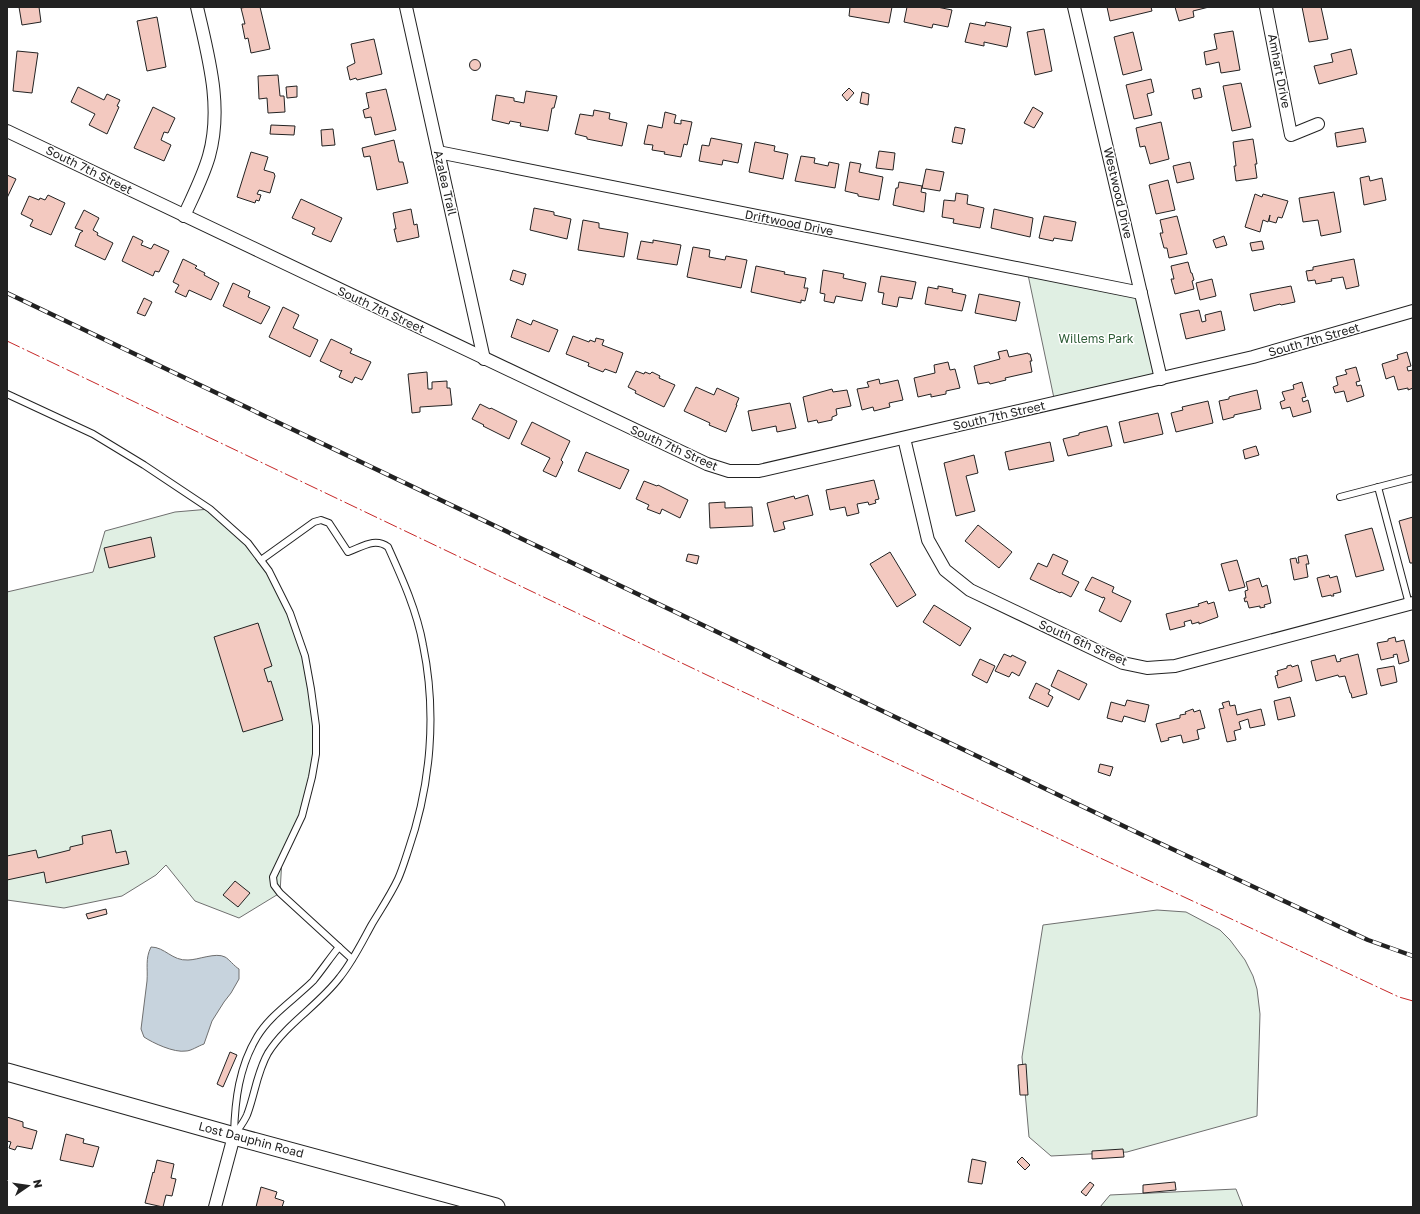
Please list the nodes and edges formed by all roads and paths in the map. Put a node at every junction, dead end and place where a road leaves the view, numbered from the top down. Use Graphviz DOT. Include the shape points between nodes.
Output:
graph roads {
  1 [pos="197,7"];
  2 [pos="406,7"];
  3 [pos="1074,7"];
  4 [pos="1266,7"];
  5 [pos="1318,124"];
  6 [pos="7,131"];
  7 [pos="438,152"];
  8 [pos="184,216"];
  9 [pos="1141,293"];
  10 [pos="1413,311"];
  11 [pos="484,358"];
  12 [pos="1161,378"];
  13 [pos="7,394"];
  14 [pos="904,438"];
  15 [pos="1413,478"];
  16 [pos="1378,487"];
  17 [pos="1340,497"];
  18 [pos="261,560"];
  19 [pos="1411,604"];
  20 [pos="339,947"];
  21 [pos="352,959"];
  22 [pos="7,1072"];
  23 [pos="234,1136"];
  24 [pos="214,1207"];
  25 [pos="496,1207"];
  1 -- 8 [label="street" via="212,74 215,101 214,130 204,173"];
  2 -- 7 [label="street, Azalea Trail"];
  3 -- 9 [label="street, Westwood Drive"];
  4 -- 5 [label="street, Amhart Drive" via="1291,135"];
  6 -- 8 [label="street, South 7th Street"];
  7 -- 9 [label="street, Driftwood Drive"];
  7 -- 11 [label="street, Azalea Trail"];
  8 -- 11 [label="street, South 7th Street"];
  9 -- 12 [label="street, Westwood Drive"];
  10 -- 12 [label="street, South 7th Street" via="1253,357"];
  11 -- 14 [label="street, South 7th Street" via="707,464 729,471 759,471"];
  12 -- 14 [label="street, South 7th Street"];
  13 -- 18 [label="lane" via="93,434 144,465 210,509 248,543"];
  14 -- 19 [label="street, South 6th Street" via="928,540 946,570 970,590 1123,663 1147,668 1174,666"];
  15 -- 16 [label="lane"];
  16 -- 17 [label="lane"];
  16 -- 19 [label="lane"];
  18 -- 20 [label="lane" via="269,570 285,603 305,656 316,726 316,754 302,816 273,877 274,885"];
  18 -- 21 [label="lane" via="314,522 321,520 329,523 348,552 374,542 382,542 388,546 410,598 423,643 431,718 424,792 414,835 398,878"];
  20 -- 21 [label="lane"];
  20 -- 23 [label="lane" via="313,980 267,1023 257,1036 239,1082"];
  21 -- 23 [label="lane" via="329,990 283,1034 268,1053 256,1080 246,1115"];
  22 -- 23 [label="main road, Lost Dauphin Road"];
  23 -- 24 [label="street"];
  23 -- 25 [label="main road, Lost Dauphin Road"];
}
